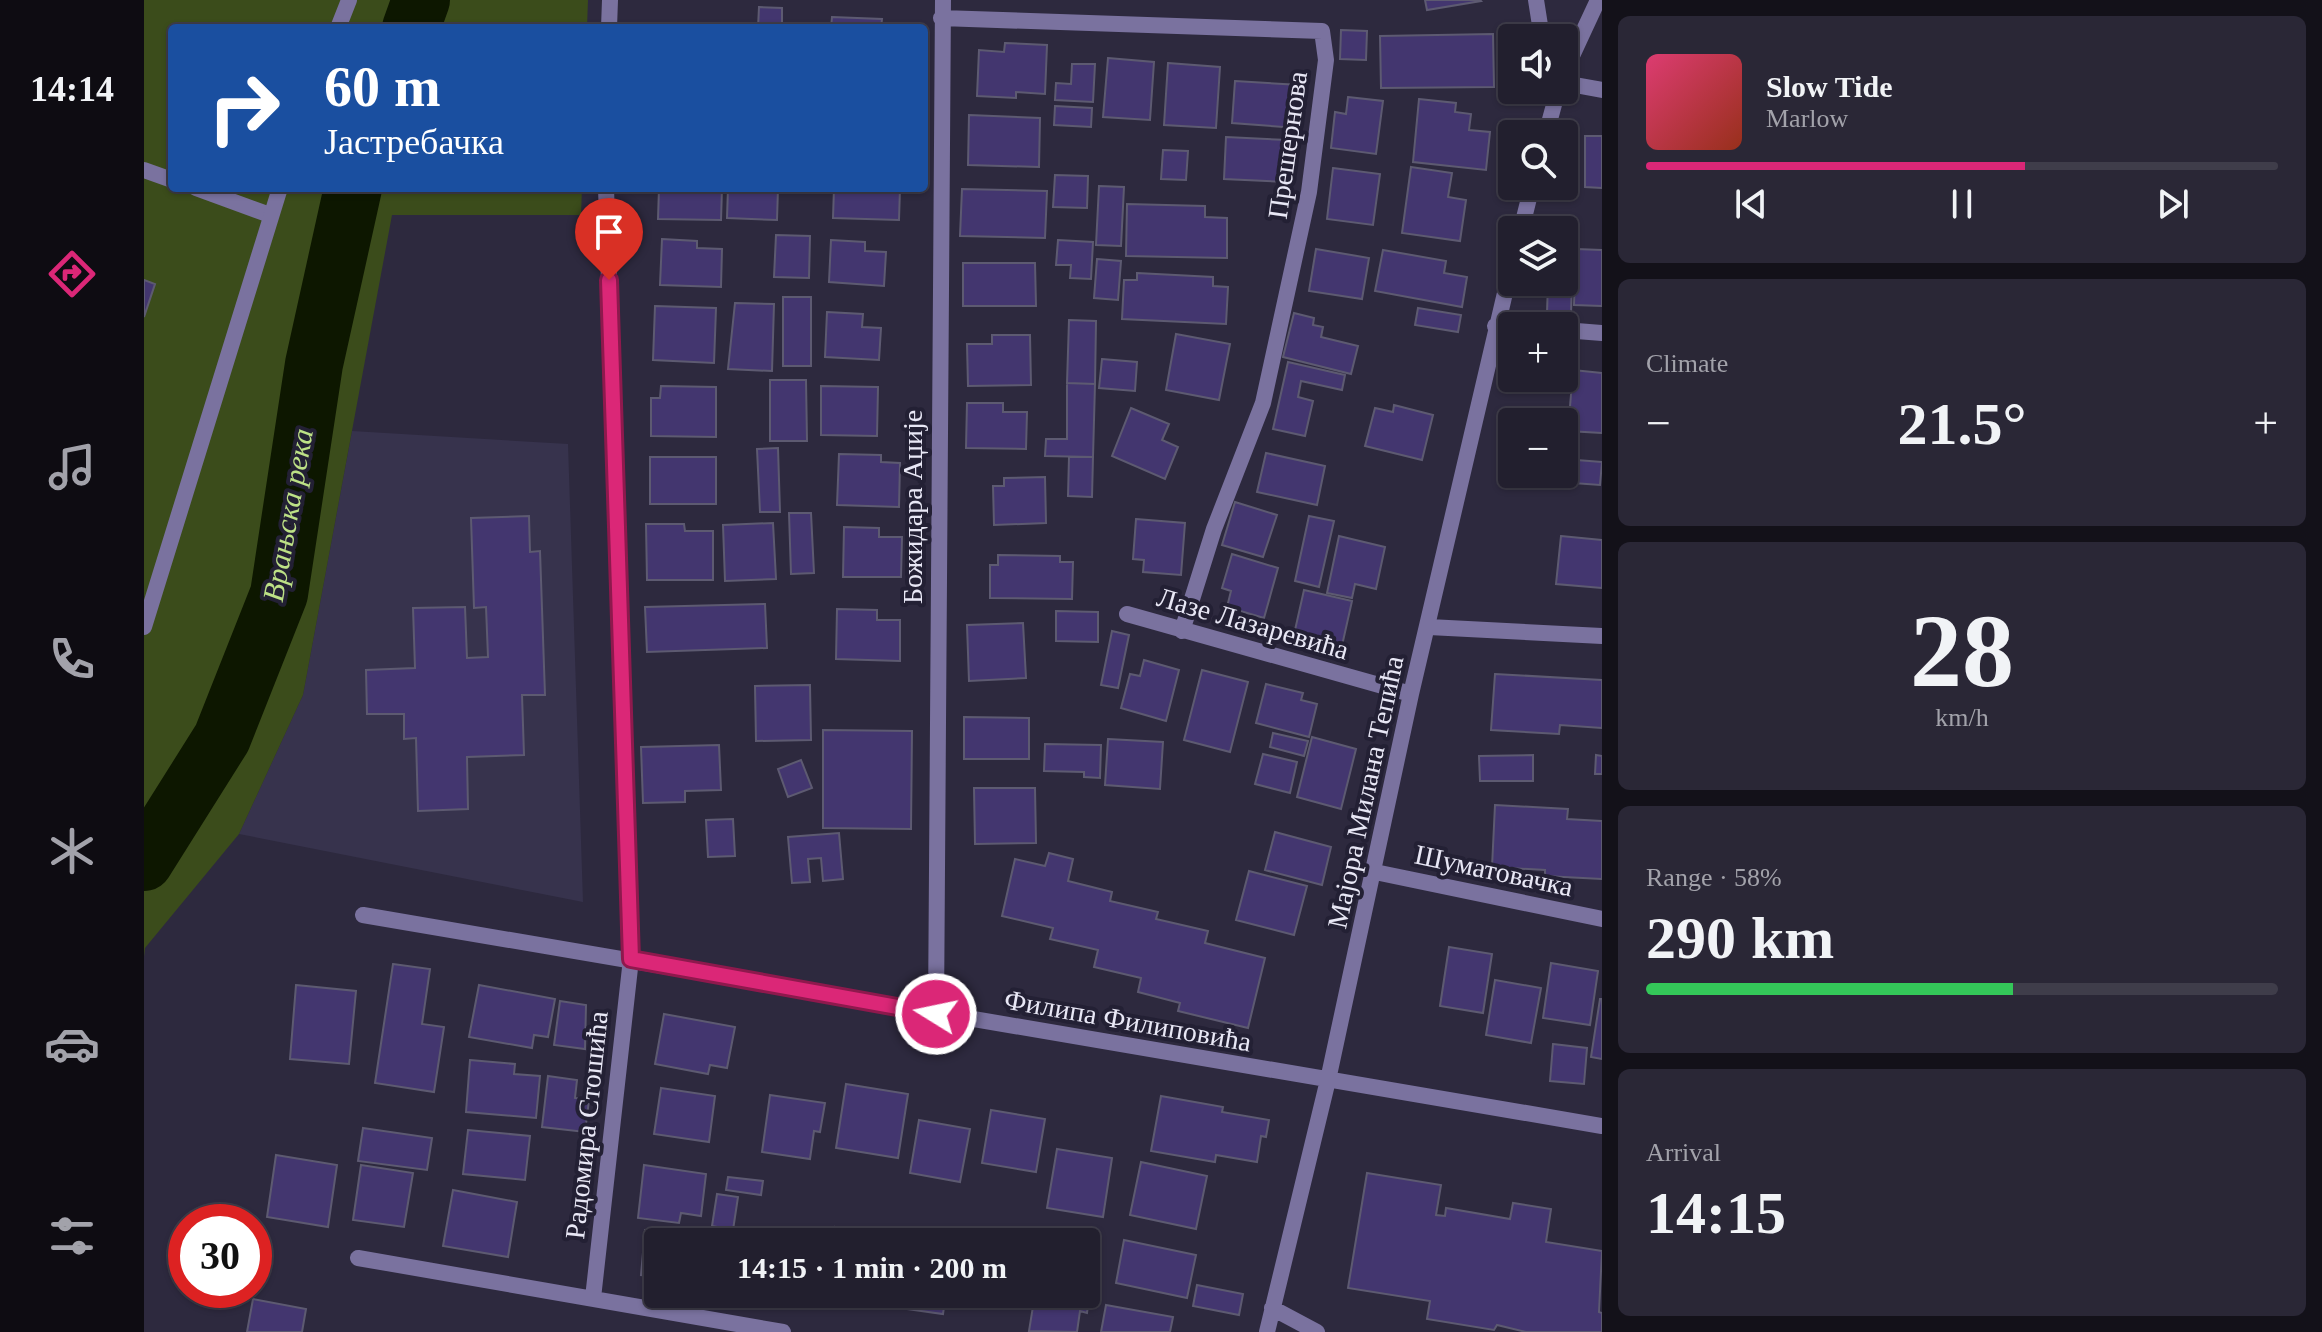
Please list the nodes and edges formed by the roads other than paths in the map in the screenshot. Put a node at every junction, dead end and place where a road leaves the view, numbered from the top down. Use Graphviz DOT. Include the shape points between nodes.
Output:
graph roads {
  1 [pos="349,0"];
  2 [pos="610,0"];
  3 [pos="943,0"];
  4 [pos="1536,0"];
  5 [pos="1598,0"];
  6 [pos="941,18"];
  7 [pos="340,24"];
  8 [pos="609,24"];
  9 [pos="1540,24"];
  10 [pos="1578,43"];
  11 [pos="1578,86"];
  12 [pos="1602,90"];
  13 [pos="144,170"];
  14 [pos="168,179"];
  15 [pos="207,192"];
  16 [pos="279,192"];
  17 [pos="606,192"];
  18 [pos="270,215"];
  19 [pos="1578,331"];
  20 [pos="1602,333"];
  21 [pos="1498,351"];
  22 [pos="1127,614"];
  23 [pos="144,627"];
  24 [pos="1429,627"];
  25 [pos="1182,631"];
  26 [pos="1602,636"];
  27 [pos="1411,694"];
  28 [pos="1375,872"];
  29 [pos="363,915"];
  30 [pos="1602,919"];
  31 [pos="631,959"];
  32 [pos="936,1014"];
  33 [pos="1328,1080"];
  34 [pos="1602,1126"];
  35 [pos="358,1258"];
  36 [pos="593,1298"];
  37 [pos="1272,1308"];
  38 [pos="783,1332"];
  39 [pos="1267,1332"];
  40 [pos="1317,1332"];
  1 -- 7 [label="street"];
  2 -- 8 [label="street"];
  3 -- 6 [label="street, Божидара Аџије"];
  4 -- 9 [label="street"];
  5 -- 10 [label="street"];
  6 -- 25 [label="street, Прешернова" via="1322,31 1326,60 1309,192 1263,403"];
  6 -- 32 [label="street, Божидара Аџије"];
  11 -- 12 [label="street"];
  13 -- 14 [label="street"];
  15 -- 18 [label="street"];
  16 -- 18 [label="street"];
  17 -- 31 [label="street, Радомира Стошића"];
  18 -- 23 [label="street"];
  19 -- 20 [label="street"];
  21 -- 24 [label="street, Мајора Милана Тепића"];
  22 -- 25 [label="street, Лазе Лазаревића"];
  24 -- 26 [label="street"];
  24 -- 27 [label="street, Мајора Милана Тепића"];
  25 -- 27 [label="street, Лазе Лазаревића"];
  27 -- 28 [label="street, Мајора Милана Тепића"];
  28 -- 30 [label="street, Шуматовачка"];
  28 -- 33 [label="street, Мајора Милана Тепића"];
  29 -- 31 [label="street, Филипа Филиповића"];
  31 -- 32 [label="street, Филипа Филиповића"];
  31 -- 36 [label="street, Радомира Стошића"];
  32 -- 33 [label="street, Филипа Филиповића"];
  33 -- 34 [label="street, Филипа Филиповића"];
  33 -- 37 [label="street, Мајора Милана Тепића"];
  35 -- 36 [label="street"];
  36 -- 38 [label="street"];
  37 -- 39 [label="street, Мајора Милана Тепића"];
  37 -- 40 [label="street"];
}
